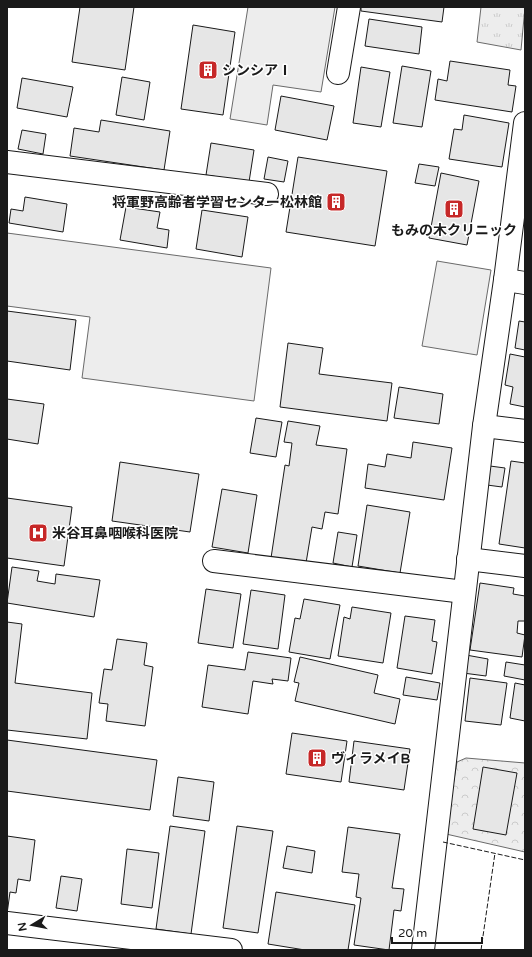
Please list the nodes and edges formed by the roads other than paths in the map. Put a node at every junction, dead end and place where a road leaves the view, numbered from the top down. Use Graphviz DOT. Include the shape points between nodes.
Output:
graph roads {
  1 [pos="349,7"];
  2 [pos="338,73"];
  3 [pos="524,134"];
  4 [pos="7,162"];
  5 [pos="267,194"];
  6 [pos="515,282"];
  7 [pos="484,426"];
  8 [pos="525,431"];
  9 [pos="468,559"];
  10 [pos="214,561"];
  11 [pos="525,566"];
  12 [pos="464,592"];
  13 [pos="7,923"];
  14 [pos="220,949"];
  15 [pos="423,950"];
  1 -- 2 [label="street"];
  3 -- 6 [label="street"];
  4 -- 5 [label="street"];
  6 -- 7 [label="street"];
  7 -- 8 [label="street"];
  7 -- 9 [label="street"];
  9 -- 11 [label="street"];
  9 -- 12 [label="street"];
  10 -- 12 [label="street"];
  12 -- 15 [label="street"];
  13 -- 14 [label="street"];
}
